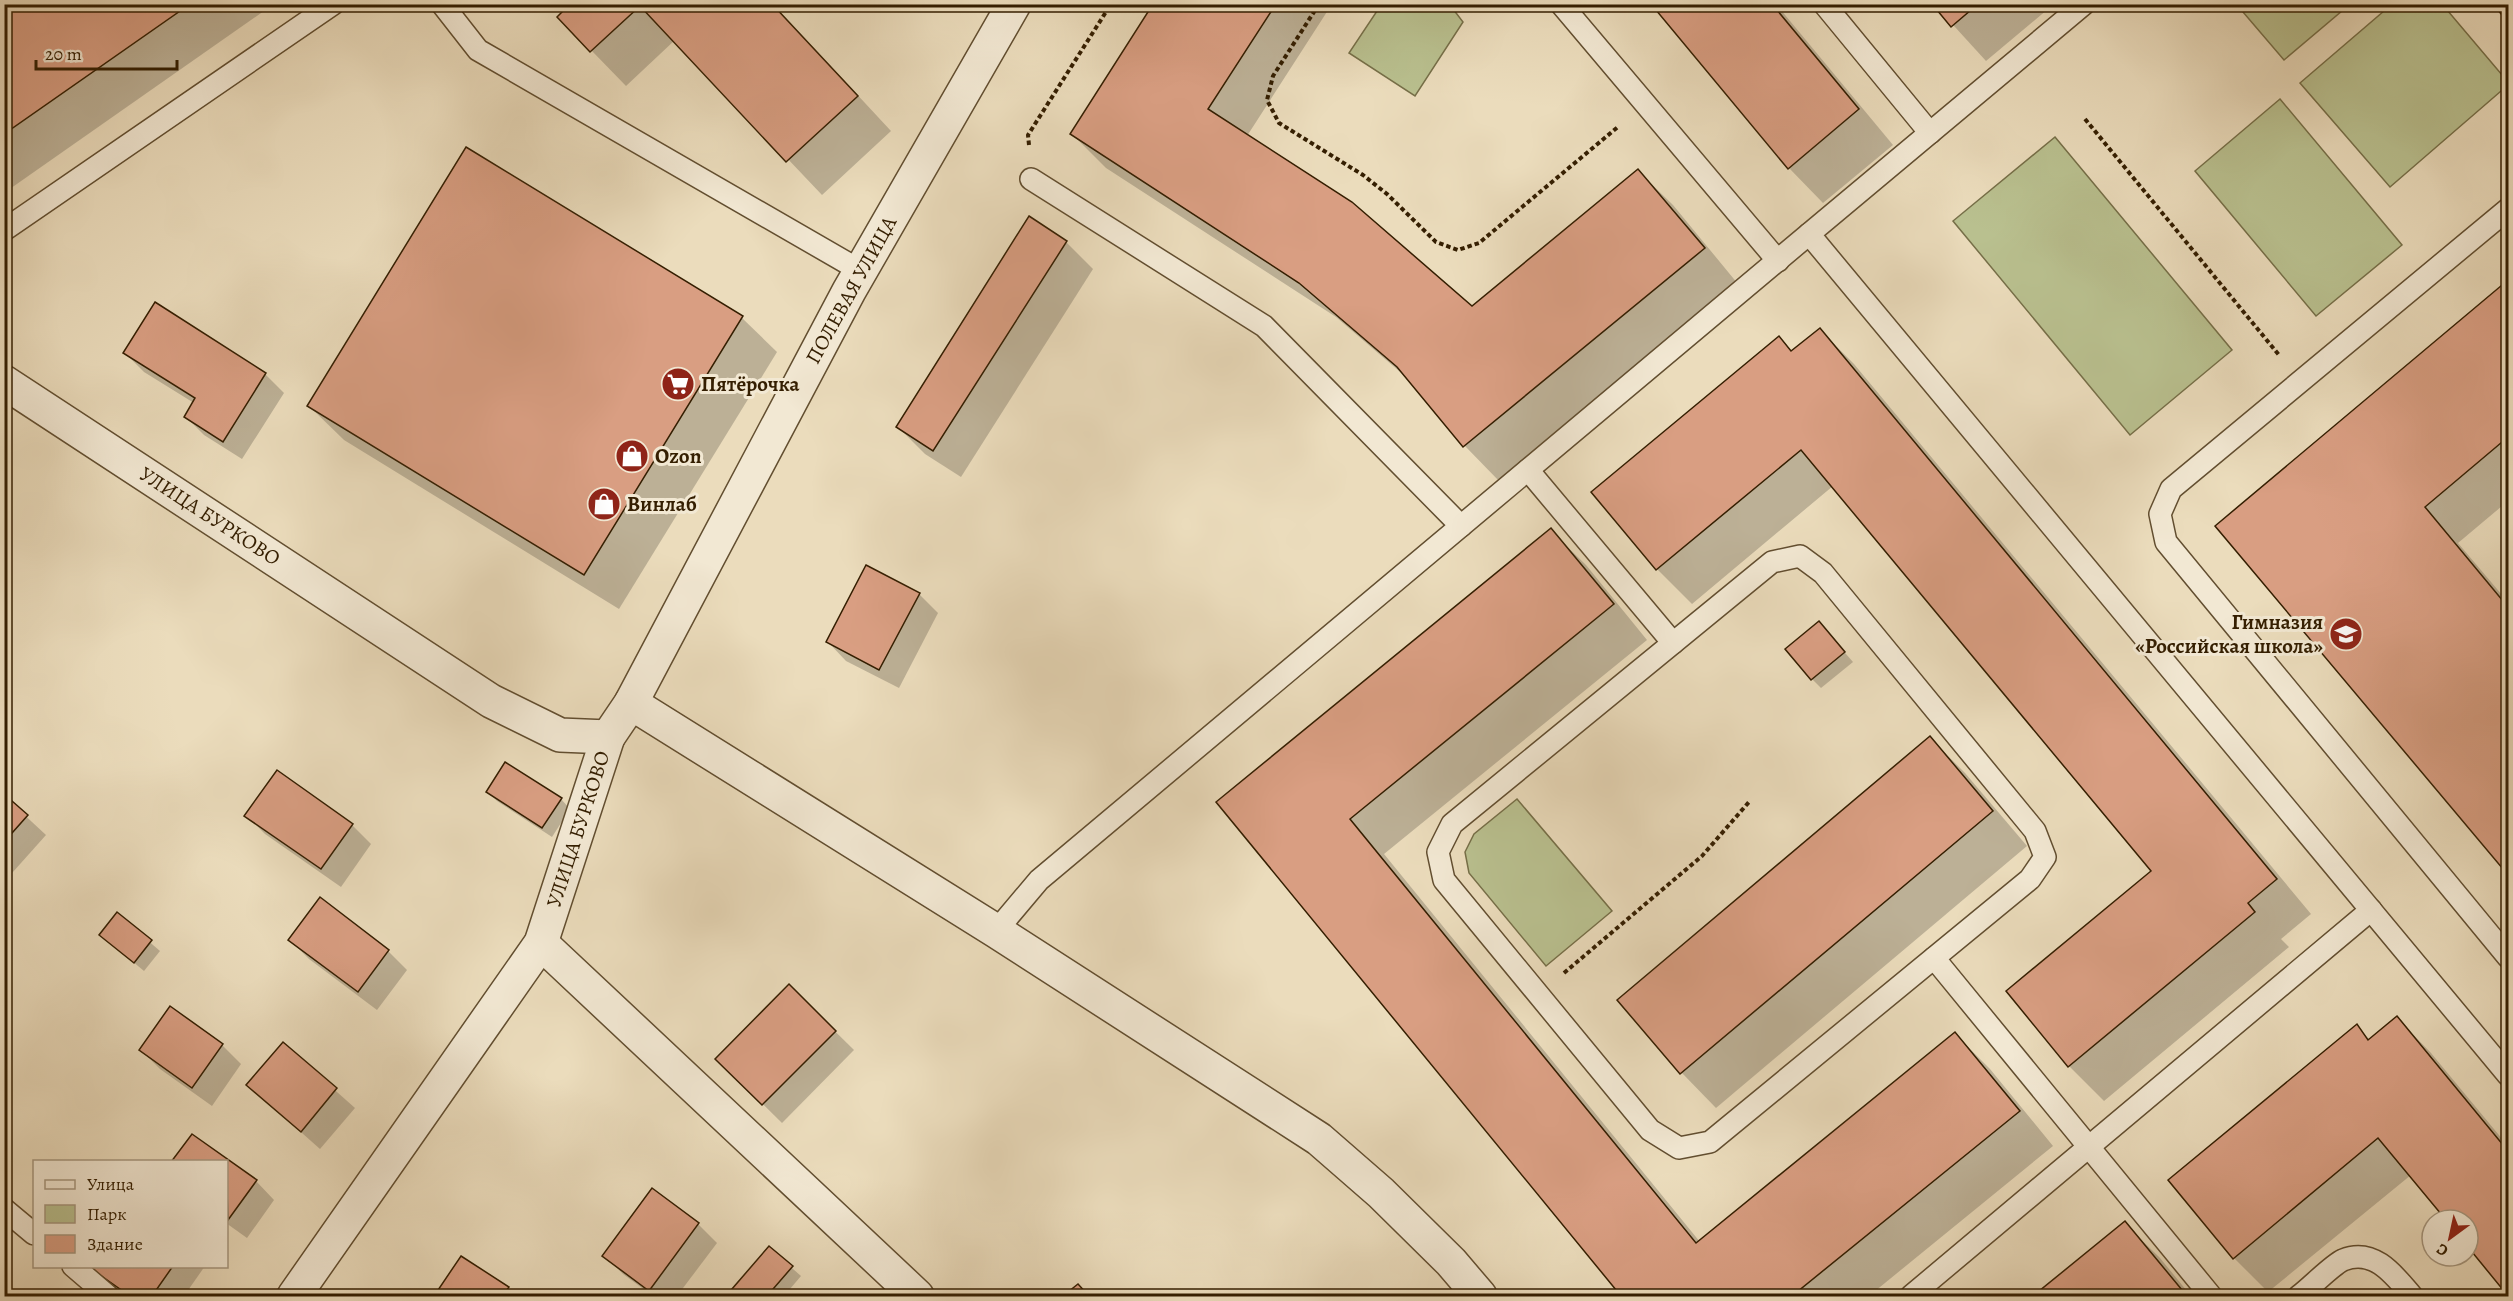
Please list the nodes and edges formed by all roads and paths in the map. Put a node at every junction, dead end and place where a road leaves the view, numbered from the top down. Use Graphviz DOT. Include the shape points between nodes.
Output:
graph roads {
  1 [pos="442,4"];
  2 [pos="1014,4"];
  3 [pos="1111,4"];
  4 [pos="1319,4"];
  5 [pos="1561,4"];
  6 [pos="1824,4"];
  7 [pos="2084,4"];
  8 [pos="2495,4"];
  9 [pos="327,6"];
  10 [pos="2508,21"];
  11 [pos="1645,104"];
  12 [pos="2085,119"];
  13 [pos="1930,133"];
  14 [pos="1031,178"];
  15 [pos="2508,208"];
  16 [pos="4,230"];
  17 [pos="1809,234"];
  18 [pos="1778,261"];
  19 [pos="861,271"];
  20 [pos="2301,381"];
  21 [pos="4,382"];
  22 [pos="1528,470"];
  23 [pos="1461,526"];
  24 [pos="1673,643"];
  25 [pos="631,703"];
  26 [pos="608,737"];
  27 [pos="1749,802"];
  28 [pos="2371,910"];
  29 [pos="996,931"];
  30 [pos="541,943"];
  31 [pos="2508,957"];
  32 [pos="1934,958"];
  33 [pos="1538,995"];
  34 [pos="2508,1075"];
  35 [pos="2089,1147"];
  36 [pos="4,1209"];
  37 [pos="33,1233"];
  38 [pos="75,1268"];
  39 [pos="108,1296"];
  40 [pos="294,1296"];
  41 [pos="917,1296"];
  42 [pos="1480,1296"];
  43 [pos="1911,1296"];
  44 [pos="2211,1296"];
  45 [pos="2299,1296"];
  46 [pos="2412,1296"];
  1 -- 19 [label="lane" via="478,50"];
  2 -- 19 [label="street, ПОЛЕВАЯ УЛИЦА"];
  3 -- 14 [label="path" via="1028,135"];
  4 -- 11 [label="path" via="1273,76 1267,100 1279,123 1364,175 1436,242 1458,250 1479,243"];
  5 -- 11 [label="lane"];
  6 -- 13 [label="lane"];
  7 -- 13 [label="lane"];
  8 -- 10 [label="path"];
  9 -- 16 [label="lane"];
  11 -- 18 [label="lane"];
  12 -- 20 [label="path"];
  13 -- 17 [label="lane"];
  14 -- 23 [label="lane" via="1264,326"];
  15 -- 20 [label="lane"];
  17 -- 18 [label="lane"];
  17 -- 28 [label="lane"];
  18 -- 22 [label="lane"];
  19 -- 25 [label="street, ПОЛЕВАЯ УЛИЦА"];
  20 -- 31 [label="lane" via="2171,489 2160,514 2166,542"];
  21 -- 26 [label="street, УЛИЦА БУРКОВО" via="491,700 560,735"];
  22 -- 23 [label="lane"];
  22 -- 24 [label="lane"];
  23 -- 29 [label="lane" via="1040,880"];
  24 -- 32 [label="lane" via="1772,562 1800,556 1823,573 2035,831 2045,857 2030,879"];
  24 -- 33 [label="lane" via="1452,824 1438,852 1444,880"];
  25 -- 26 [label="street, ПОЛЕВАЯ УЛИЦА"];
  25 -- 29 [label="street"];
  26 -- 30 [label="street, УЛИЦА БУРКОВО"];
  27 -- 33 [label="path" via="1702,856"];
  28 -- 34 [label="lane"];
  28 -- 35 [label="lane"];
  29 -- 42 [label="street" via="1319,1139 1381,1192"];
  30 -- 40 [label="street, УЛИЦА БУРКОВО"];
  30 -- 41 [label="street"];
  32 -- 33 [label="lane" via="1710,1142 1679,1148 1650,1131"];
  32 -- 35 [label="lane"];
  35 -- 43 [label="lane"];
  35 -- 44 [label="lane"];
  36 -- 37 [label="lane"];
  38 -- 39 [label="lane"];
  45 -- 46 [label="lane" via="2343,1260 2367,1257 2389,1269"];
}
